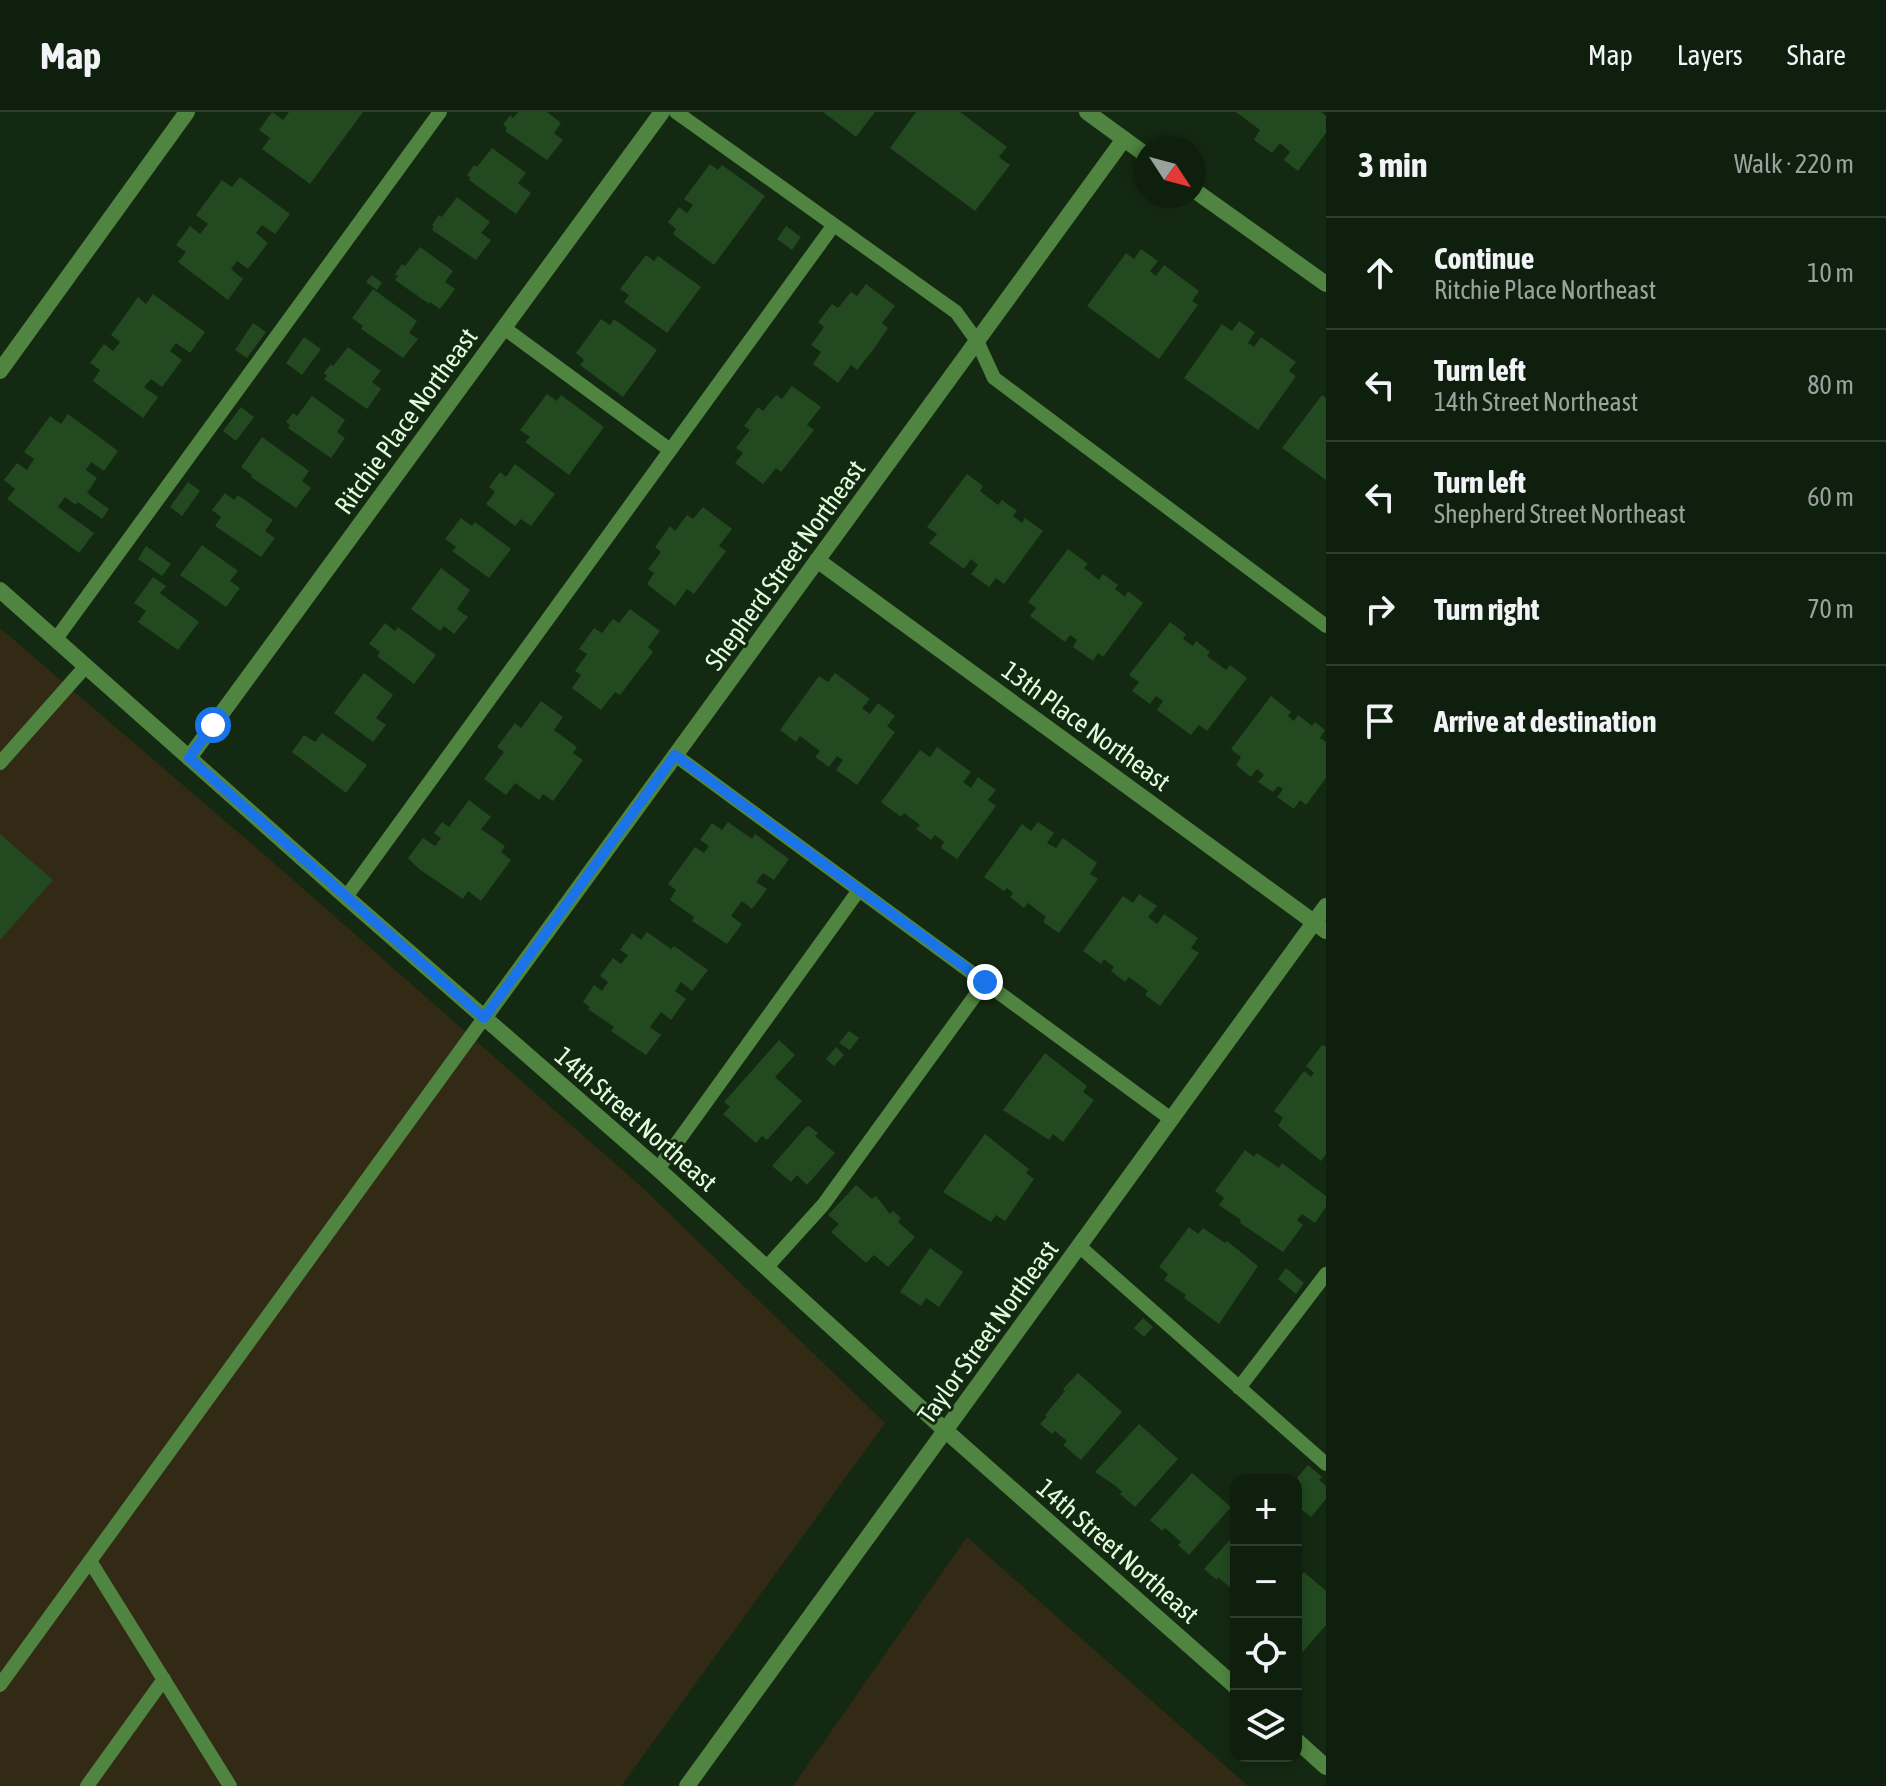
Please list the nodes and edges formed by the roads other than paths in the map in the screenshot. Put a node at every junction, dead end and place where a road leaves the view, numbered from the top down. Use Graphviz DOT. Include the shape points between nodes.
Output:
graph roads {
  1 [pos="187,112"];
  2 [pos="440,112"];
  3 [pos="662,112"];
  4 [pos="676,112"];
  5 [pos="1087,112"];
  6 [pos="1124,139"];
  7 [pos="1134,146"];
  8 [pos="1206,199"];
  9 [pos="833,226"];
  10 [pos="1326,284"];
  11 [pos="504,328"];
  12 [pos="977,341"];
  13 [pos="0,371"];
  14 [pos="670,450"];
  15 [pos="817,560"];
  16 [pos="0,590"];
  17 [pos="1326,626"];
  18 [pos="56,639"];
  19 [pos="86,666"];
  20 [pos="675,755"];
  21 [pos="189,758"];
  22 [pos="0,763"];
  23 [pos="859,890"];
  24 [pos="346,897"];
  25 [pos="1326,906"];
  26 [pos="1320,927"];
  27 [pos="985,982"];
  28 [pos="484,1018"];
  29 [pos="1171,1119"];
  30 [pos="658,1169"];
  31 [pos="1079,1246"];
  32 [pos="766,1268"];
  33 [pos="1326,1274"];
  34 [pos="1239,1388"];
  35 [pos="946,1431"];
  36 [pos="1326,1464"];
  37 [pos="90,1561"];
  38 [pos="164,1679"];
  39 [pos="1230,1682"];
  40 [pos="0,1685"];
  41 [pos="1302,1745"];
  42 [pos="1326,1767"];
  43 [pos="87,1786"];
  44 [pos="230,1786"];
  45 [pos="687,1786"];
  1 -- 13 [label="street"];
  2 -- 18 [label="lane"];
  3 -- 11 [label="street, Ritchie Place Northeast"];
  4 -- 9 [label="lane"];
  5 -- 6 [label="street"];
  6 -- 7 [label="street"];
  6 -- 12 [label="street, Shepherd Street Northeast"];
  8 -- 10 [label="street"];
  9 -- 12 [label="lane" via="956,312"];
  9 -- 14 [label="lane"];
  11 -- 14 [label="lane"];
  11 -- 21 [label="street, Ritchie Place Northeast"];
  12 -- 15 [label="street, Shepherd Street Northeast"];
  12 -- 17 [label="lane" via="994,378"];
  14 -- 24 [label="lane"];
  15 -- 20 [label="street, Shepherd Street Northeast"];
  15 -- 26 [label="street, 13th Place Northeast"];
  16 -- 18 [label="street, 14th Street Northeast"];
  18 -- 19 [label="street, 14th Street Northeast"];
  19 -- 21 [label="street, 14th Street Northeast"];
  19 -- 22 [label="lane"];
  20 -- 23 [label="lane"];
  20 -- 28 [label="street, Shepherd Street Northeast"];
  21 -- 24 [label="street, 14th Street Northeast"];
  23 -- 27 [label="lane"];
  23 -- 30 [label="lane"];
  24 -- 28 [label="street, 14th Street Northeast"];
  25 -- 26 [label="street, Taylor Street Northeast"];
  26 -- 29 [label="street, Taylor Street Northeast"];
  27 -- 29 [label="lane"];
  27 -- 32 [label="lane" via="823,1205"];
  28 -- 30 [label="street, 14th Street Northeast"];
  28 -- 37 [label="lane"];
  29 -- 31 [label="street, Taylor Street Northeast"];
  30 -- 32 [label="street, 14th Street Northeast"];
  31 -- 34 [label="lane"];
  31 -- 35 [label="street, Taylor Street Northeast"];
  32 -- 35 [label="street, 14th Street Northeast"];
  33 -- 34 [label="lane"];
  34 -- 36 [label="lane"];
  35 -- 39 [label="street, 14th Street Northeast"];
  35 -- 45 [label="street, Taylor Street Northeast"];
  37 -- 38 [label="lane"];
  37 -- 40 [label="lane"];
  38 -- 43 [label="lane"];
  38 -- 44 [label="lane"];
  41 -- 42 [label="street"];
}
